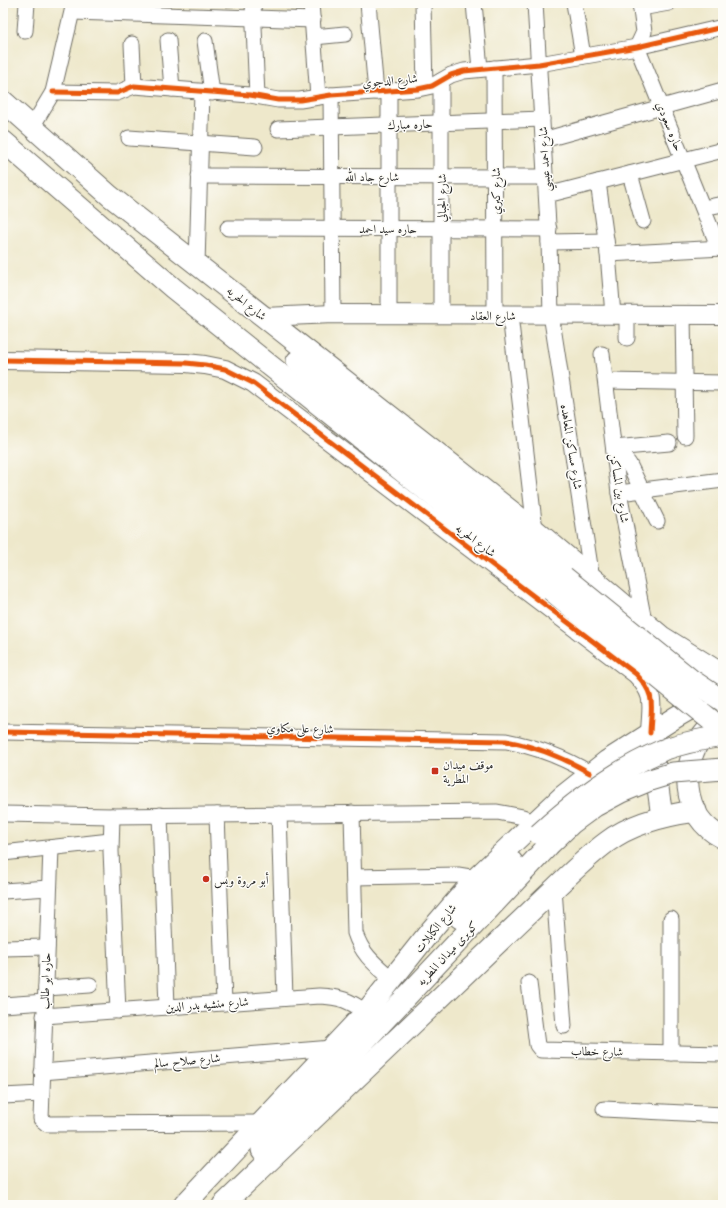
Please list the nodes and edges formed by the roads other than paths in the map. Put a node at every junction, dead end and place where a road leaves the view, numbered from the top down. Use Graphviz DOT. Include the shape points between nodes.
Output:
graph roads {
  1 [pos="27,3"];
  2 [pos="312,3"];
  3 [pos="368,3"];
  4 [pos="423,3"];
  5 [pos="474,3"];
  6 [pos="535,3"];
  7 [pos="574,3"];
  8 [pos="669,3"];
  9 [pos="640,6"];
  10 [pos="73,8"];
  11 [pos="253,10"];
  12 [pos="312,20"];
  13 [pos="723,27"];
  14 [pos="25,31"];
  15 [pos="344,34"];
  16 [pos="314,38"];
  17 [pos="168,40"];
  18 [pos="205,41"];
  19 [pos="132,44"];
  20 [pos="637,47"];
  21 [pos="583,56"];
  22 [pos="539,64"];
  23 [pos="487,69"];
  24 [pos="441,81"];
  25 [pos="134,86"];
  26 [pos="425,87"];
  27 [pos="172,89"];
  28 [pos="723,90"];
  29 [pos="53,92"];
  30 [pos="207,92"];
  31 [pos="383,92"];
  32 [pos="257,96"];
  33 [pos="324,96"];
  34 [pos="3,101"];
  35 [pos="662,107"];
  36 [pos="542,119"];
  37 [pos="494,121"];
  38 [pos="441,123"];
  39 [pos="389,125"];
  40 [pos="32,127"];
  41 [pos="331,127"];
  42 [pos="278,129"];
  43 [pos="129,138"];
  44 [pos="543,140"];
  45 [pos="3,141"];
  46 [pos="200,143"];
  47 [pos="255,147"];
  48 [pos="723,150"];
  49 [pos="683,160"];
  50 [pos="630,174"];
  51 [pos="199,176"];
  52 [pos="332,176"];
  53 [pos="389,176"];
  54 [pos="441,176"];
  55 [pos="494,176"];
  56 [pos="545,177"];
  57 [pos="598,182"];
  58 [pos="546,195"];
  59 [pos="110,196"];
  60 [pos="723,204"];
  61 [pos="703,208"];
  62 [pos="643,221"];
  63 [pos="228,228"];
  64 [pos="332,228"];
  65 [pos="389,228"];
  66 [pos="441,228"];
  67 [pos="494,229"];
  68 [pos="549,235"];
  69 [pos="607,248"];
  70 [pos="721,248"];
  71 [pos="197,264"];
  72 [pos="333,314"];
  73 [pos="389,314"];
  74 [pos="441,314"];
  75 [pos="552,314"];
  76 [pos="502,315"];
  77 [pos="620,315"];
  78 [pos="683,315"];
  79 [pos="723,315"];
  80 [pos="264,317"];
  81 [pos="627,338"];
  82 [pos="602,354"];
  83 [pos="3,360"];
  84 [pos="606,381"];
  85 [pos="684,382"];
  86 [pos="723,383"];
  87 [pos="685,436"];
  88 [pos="669,443"];
  89 [pos="614,449"];
  90 [pos="723,480"];
  91 [pos="642,490"];
  92 [pos="620,493"];
  93 [pos="657,521"];
  94 [pos="535,530"];
  95 [pos="592,579"];
  96 [pos="558,584"];
  97 [pos="644,621"];
  98 [pos="662,637"];
  99 [pos="636,674"];
  100 [pos="723,676"];
  101 [pos="723,699"];
  102 [pos="723,717"];
  103 [pos="723,730"];
  104 [pos="3,732"];
  105 [pos="650,733"];
  106 [pos="723,736"];
  107 [pos="723,769"];
  108 [pos="590,773"];
  109 [pos="696,811"];
  110 [pos="352,813"];
  111 [pos="3,814"];
  112 [pos="279,814"];
  113 [pos="217,815"];
  114 [pos="112,816"];
  115 [pos="160,816"];
  116 [pos="662,817"];
  117 [pos="540,834"];
  118 [pos="723,838"];
  119 [pos="110,841"];
  120 [pos="51,848"];
  121 [pos="3,853"];
  122 [pos="354,877"];
  123 [pos="476,878"];
  124 [pos="49,888"];
  125 [pos="554,889"];
  126 [pos="3,891"];
  127 [pos="671,919"];
  128 [pos="47,947"];
  129 [pos="3,948"];
  130 [pos="398,974"];
  131 [pos="529,983"];
  132 [pos="90,984"];
  133 [pos="285,998"];
  134 [pos="45,1002"];
  135 [pos="224,1003"];
  136 [pos="3,1005"];
  137 [pos="167,1007"];
  138 [pos="118,1010"];
  139 [pos="366,1012"];
  140 [pos="564,1026"];
  141 [pos="332,1048"];
  142 [pos="670,1053"];
  143 [pos="723,1054"];
  144 [pos="42,1072"];
  145 [pos="41,1094"];
  146 [pos="3,1096"];
  147 [pos="604,1109"];
  148 [pos="723,1115"];
  149 [pos="261,1123"];
  150 [pos="184,1205"];
  151 [pos="211,1205"];
  152 [pos="223,1205"];
  1 -- 14 [label="street"];
  2 -- 12 [label="street"];
  3 -- 31 [label="street"];
  4 -- 26 [label="street"];
  5 -- 23 [label="street, شارع كبري"];
  6 -- 22 [label="street, شارع احمد عيسي"];
  7 -- 21 [label="street"];
  8 -- 9 [label="street"];
  9 -- 20 [label="street" via="644,32"];
  10 -- 11 [label="street"];
  10 -- 29 [label="street"];
  11 -- 12 [label="street"];
  11 -- 32 [label="street"];
  12 -- 16 [label="street"];
  13 -- 20 [label="street, شارع الدجوي"];
  15 -- 16 [label="street"];
  16 -- 33 [label="street"];
  17 -- 27 [label="street"];
  18 -- 30 [label="street"];
  19 -- 25 [label="street"];
  20 -- 21 [label="street, شارع الدجوي"];
  20 -- 35 [label="street, حاره سعودي"];
  21 -- 22 [label="street, شارع الدجوي"];
  22 -- 23 [label="street, شارع الدجوي"];
  22 -- 36 [label="street, شارع احمد عيسي"];
  23 -- 24 [label="street, شارع الدجوي" via="464,71"];
  23 -- 37 [label="street, شارع كبري"];
  24 -- 26 [label="street, شارع الدجوي"];
  24 -- 38 [label="street, شارع الجبالي"];
  25 -- 27 [label="street, شارع الدجوي"];
  25 -- 29 [label="street, شارع الدجوي" via="117,93"];
  26 -- 31 [label="street, شارع الدجوي"];
  27 -- 30 [label="street, شارع الدجوي"];
  28 -- 35 [label="street"];
  29 -- 40 [label="street"];
  30 -- 32 [label="street, شارع الدجوي"];
  30 -- 46 [label="street"];
  31 -- 33 [label="street, شارع الدجوي"];
  31 -- 39 [label="street"];
  32 -- 33 [label="street, شارع الدجوي" via="278,100 300,100"];
  33 -- 41 [label="street"];
  34 -- 40 [label="main road, شارع الحريه"];
  35 -- 44 [label="street"];
  35 -- 49 [label="street, حاره سعودي"];
  36 -- 37 [label="street, حاره مبارك"];
  36 -- 44 [label="street, شارع احمد عيسي"];
  37 -- 38 [label="street, حاره مبارك"];
  37 -- 55 [label="street, شارع كبري"];
  38 -- 39 [label="street, حاره مبارك"];
  38 -- 54 [label="street, شارع الجبالي"];
  39 -- 41 [label="street, حاره مبارك"];
  39 -- 53 [label="street"];
  40 -- 59 [label="main road, شارع الحريه"];
  41 -- 42 [label="street, حاره مبارك"];
  41 -- 52 [label="street"];
  43 -- 46 [label="street"];
  44 -- 56 [label="street, شارع احمد عيسي"];
  45 -- 96 [label="main road" via="173,288"];
  46 -- 47 [label="street"];
  46 -- 51 [label="street"];
  48 -- 49 [label="street"];
  49 -- 50 [label="street"];
  49 -- 61 [label="street, حاره سعودي"];
  50 -- 57 [label="street"];
  50 -- 62 [label="street"];
  51 -- 52 [label="street, شارع جاد الله"];
  51 -- 71 [label="street"];
  52 -- 53 [label="street, شارع جاد الله"];
  52 -- 64 [label="street"];
  53 -- 54 [label="street, شارع جاد الله"];
  53 -- 65 [label="street"];
  54 -- 55 [label="street, شارع جاد الله"];
  54 -- 66 [label="street, شارع الجبالي"];
  55 -- 56 [label="street, شارع جاد الله"];
  55 -- 67 [label="street, شارع كبري"];
  56 -- 58 [label="street, شارع احمد عيسي"];
  57 -- 58 [label="street"];
  57 -- 69 [label="street"];
  58 -- 68 [label="street, شارع احمد عيسي"];
  59 -- 71 [label="main road, شارع الحريه"];
  59 -- 96 [label="main road" via="212,293"];
  60 -- 61 [label="street"];
  61 -- 70 [label="street, حاره سعودي"];
  63 -- 64 [label="street, حاره سيد احمد"];
  64 -- 65 [label="street, حاره سيد احمد"];
  64 -- 72 [label="street"];
  65 -- 66 [label="street, حاره سيد احمد"];
  65 -- 73 [label="street"];
  66 -- 67 [label="street, حاره سيد احمد"];
  66 -- 74 [label="street, شارع الجبالي"];
  67 -- 68 [label="street, حاره سيد احمد"];
  67 -- 76 [label="street, شارع كبري"];
  68 -- 69 [label="street, حاره سيد احمد"];
  68 -- 75 [label="street, شارع احمد عيسي"];
  69 -- 70 [label="street, حاره سيد احمد"];
  69 -- 77 [label="street"];
  71 -- 80 [label="main road, شارع الحريه"];
  72 -- 73 [label="street, شارع العقاد"];
  72 -- 80 [label="street, شارع العقاد"];
  73 -- 74 [label="street, شارع العقاد"];
  74 -- 76 [label="street, شارع العقاد"];
  75 -- 76 [label="street, شارع العقاد"];
  75 -- 77 [label="street, شارع العقاد"];
  75 -- 95 [label="street, شارع مساكن المعاهده"];
  76 -- 94 [label="street, شارع كبري"];
  77 -- 78 [label="street, شارع العقاد"];
  77 -- 81 [label="street"];
  78 -- 79 [label="street, شارع العقاد"];
  78 -- 85 [label="street"];
  80 -- 94 [label="main road, شارع الحريه"];
  82 -- 84 [label="street, شارع بين المساكن"];
  83 -- 99 [label="street, شارع الحريه" via="186,363 225,369 253,383"];
  84 -- 85 [label="street"];
  84 -- 89 [label="street, شارع بين المساكن"];
  85 -- 86 [label="street"];
  85 -- 87 [label="street"];
  88 -- 89 [label="street"];
  89 -- 91 [label="street" via="629,464"];
  89 -- 92 [label="street, شارع بين المساكن"];
  90 -- 91 [label="street"];
  91 -- 92 [label="street"];
  91 -- 93 [label="street"];
  92 -- 97 [label="street, شارع بين المساكن"];
  94 -- 95 [label="main road, شارع الحريه"];
  95 -- 97 [label="main road, شارع الحريه"];
  96 -- 101 [label="main road, bridge" via="690,679"];
  96 -- 103 [label="main road, bridge"];
  97 -- 98 [label="main road, شارع الحريه"];
  98 -- 99 [label="main road" via="666,655 661,666 646,675"];
  98 -- 100 [label="main road, شارع الحريه"];
  99 -- 105 [label="street, شارع الحريه" via="645,683 651,695 653,706"];
  101 -- 105 [label="main road, شارع الكابلات" via="695,706"];
  102 -- 109 [label="main road" via="701,736 691,757 688,784"];
  104 -- 108 [label="street, شارع على مكاوي" via="506,742 522,744 555,755"];
  105 -- 108 [label="main road, شارع الكابلات"];
  105 -- 116 [label="main road"];
  106 -- 117 [label="main road, كوبرى ميدان المطريه, bridge" via="664,750 616,774 564,811"];
  107 -- 117 [label="main road, كوبرى ميدان المطريه, bridge" via="673,773 650,780 595,806 572,823"];
  108 -- 117 [label="main road, شارع الكابلات" via="563,796"];
  109 -- 116 [label="main road"];
  109 -- 118 [label="main road" via="703,821"];
  110 -- 112 [label="street"];
  110 -- 117 [label="street" via="497,812 523,817"];
  110 -- 122 [label="street"];
  111 -- 114 [label="street"];
  112 -- 113 [label="street"];
  112 -- 133 [label="street"];
  113 -- 115 [label="street"];
  113 -- 135 [label="street"];
  114 -- 115 [label="street"];
  114 -- 119 [label="street"];
  115 -- 137 [label="street"];
  116 -- 125 [label="main road" via="630,829 608,841"];
  117 -- 123 [label="main road, شارع الكابلات"];
  117 -- 130 [label="main road, كوبرى ميدان المطريه" via="441,937"];
  117 -- 151 [label="main road, كوبرى ميدان المطريه"];
  119 -- 120 [label="street"];
  119 -- 138 [label="street"];
  120 -- 121 [label="street"];
  120 -- 124 [label="street, حاره ابو طالب"];
  122 -- 123 [label="street" via="458,875"];
  122 -- 130 [label="street" via="355,933 359,945 369,958"];
  123 -- 130 [label="main road, شارع الكابلات"];
  124 -- 126 [label="street"];
  124 -- 128 [label="street, حاره ابو طالب"];
  125 -- 140 [label="street"];
  125 -- 152 [label="main road"];
  127 -- 142 [label="street"];
  128 -- 129 [label="street"];
  128 -- 134 [label="street, حاره ابو طالب"];
  130 -- 139 [label="main road, شارع الكابلات"];
  131 -- 142 [label="street, شارع خطاب" via="537,1045 541,1050"];
  132 -- 134 [label="street"];
  133 -- 135 [label="street, شارع منشيه بدر الدين"];
  133 -- 139 [label="street, شارع منشيه بدر الدين" via="338,998 351,1002"];
  134 -- 136 [label="street"];
  134 -- 138 [label="street, شارع منشيه بدر الدين"];
  134 -- 144 [label="street, حاره ابو طالب"];
  135 -- 137 [label="street, شارع منشيه بدر الدين"];
  137 -- 138 [label="street, شارع منشيه بدر الدين"];
  139 -- 141 [label="main road, شارع الكابلات"];
  141 -- 144 [label="street, شارع صلاح سالم"];
  141 -- 149 [label="main road, شارع الكابلات"];
  142 -- 143 [label="street, شارع خطاب"];
  144 -- 145 [label="street, حاره ابو طالب"];
  145 -- 146 [label="street"];
  145 -- 149 [label="street, حاره ابو طالب" via="40,1114 46,1124"];
  147 -- 148 [label="street"];
  149 -- 150 [label="main road, شارع الكابلات"];
}
